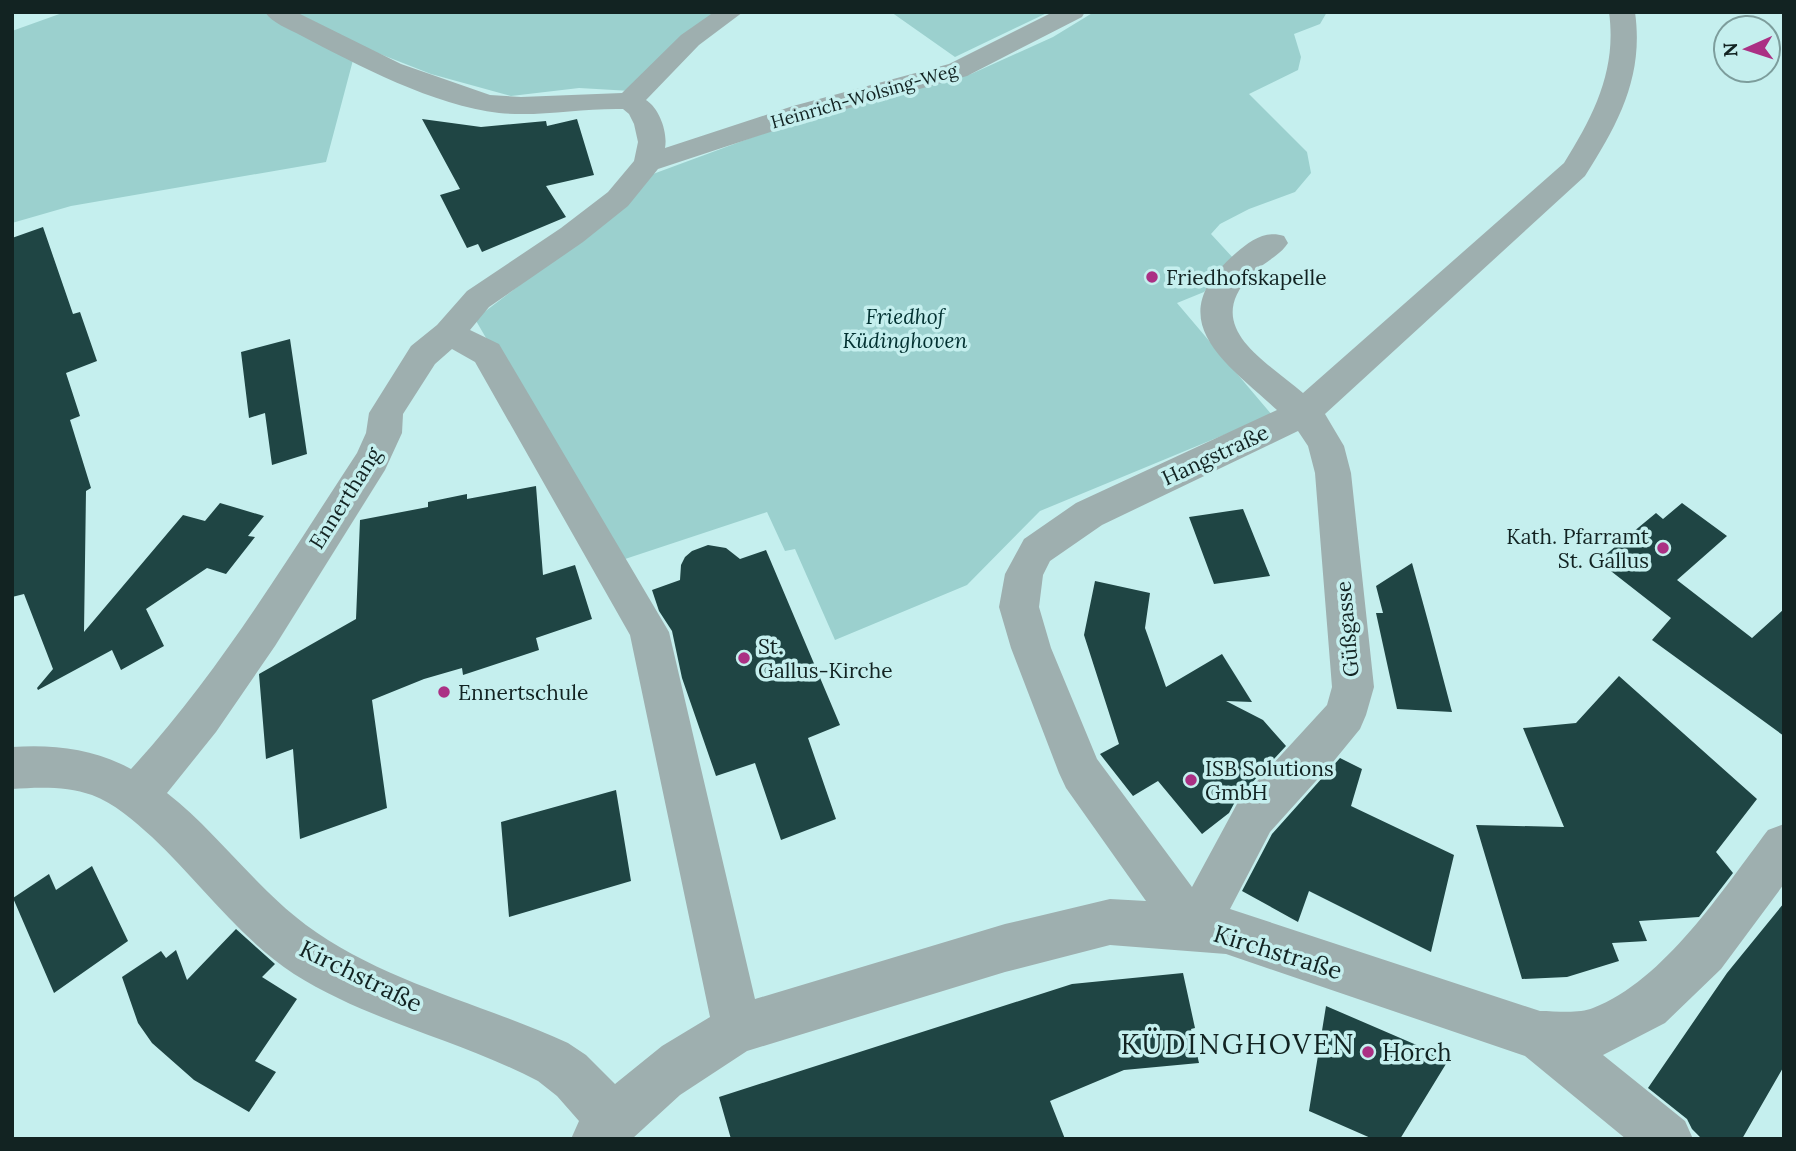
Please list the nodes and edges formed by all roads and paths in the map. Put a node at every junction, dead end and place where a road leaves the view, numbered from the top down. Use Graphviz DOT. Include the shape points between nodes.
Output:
graph roads {
  1 [pos="277,12"];
  2 [pos="731,12"];
  3 [pos="1073,12"];
  4 [pos="1622,12"];
  5 [pos="633,96"];
  6 [pos="648,163"];
  7 [pos="1273,243"];
  8 [pos="449,333"];
  9 [pos="1302,414"];
  10 [pos="12,768"];
  11 [pos="135,797"];
  12 [pos="1784,846"];
  13 [pos="1194,929"];
  14 [pos="1540,1036"];
  15 [pos="717,1040"];
  16 [pos="605,1130"];
  17 [pos="1667,1139"];
  1 -- 5 [label="street" via="437,88 472,98 504,105"];
  2 -- 5 [label="street" via="690,40"];
  3 -- 6 [label="street, Heinrich-Wolsing-Weg" via="958,70 803,112"];
  4 -- 9 [label="street, Hangstraße" via="1621,82 1606,118 1575,169"];
  5 -- 6 [label="street" via="648,124 652,142"];
  6 -- 8 [label="street, Ennerthang" via="618,199 478,299"];
  7 -- 9 [label="street, Güßgasse" via="1259,249 1218,296 1216,326"];
  8 -- 11 [label="street, Ennerthang" via="424,355 405,383 386,413 373,460 217,698"];
  8 -- 15 [label="street" via="487,353 649,632"];
  9 -- 13 [label="street, Güßgasse" via="1321,435 1331,470 1353,687 1345,715 1254,817"];
  9 -- 13 [label="street, Hangstraße" via="1088,514 1037,550 1024,574 1019,607 1081,773"];
  10 -- 11 [label="street, Kirchstraße" via="69,769 106,779"];
  11 -- 16 [label="street, Kirchstraße" via="288,941 323,964 562,1068"];
  12 -- 14 [label="street" via="1704,952 1648,1006 1595,1034"];
  13 -- 14 [label="street, Kirchstraße" via="1226,931"];
  13 -- 15 [label="street, Kirchstraße" via="1110,922 1005,948"];
  14 -- 17 [label="street, Kirchstraße"];
  15 -- 16 [label="street" via="644,1091"];
}
